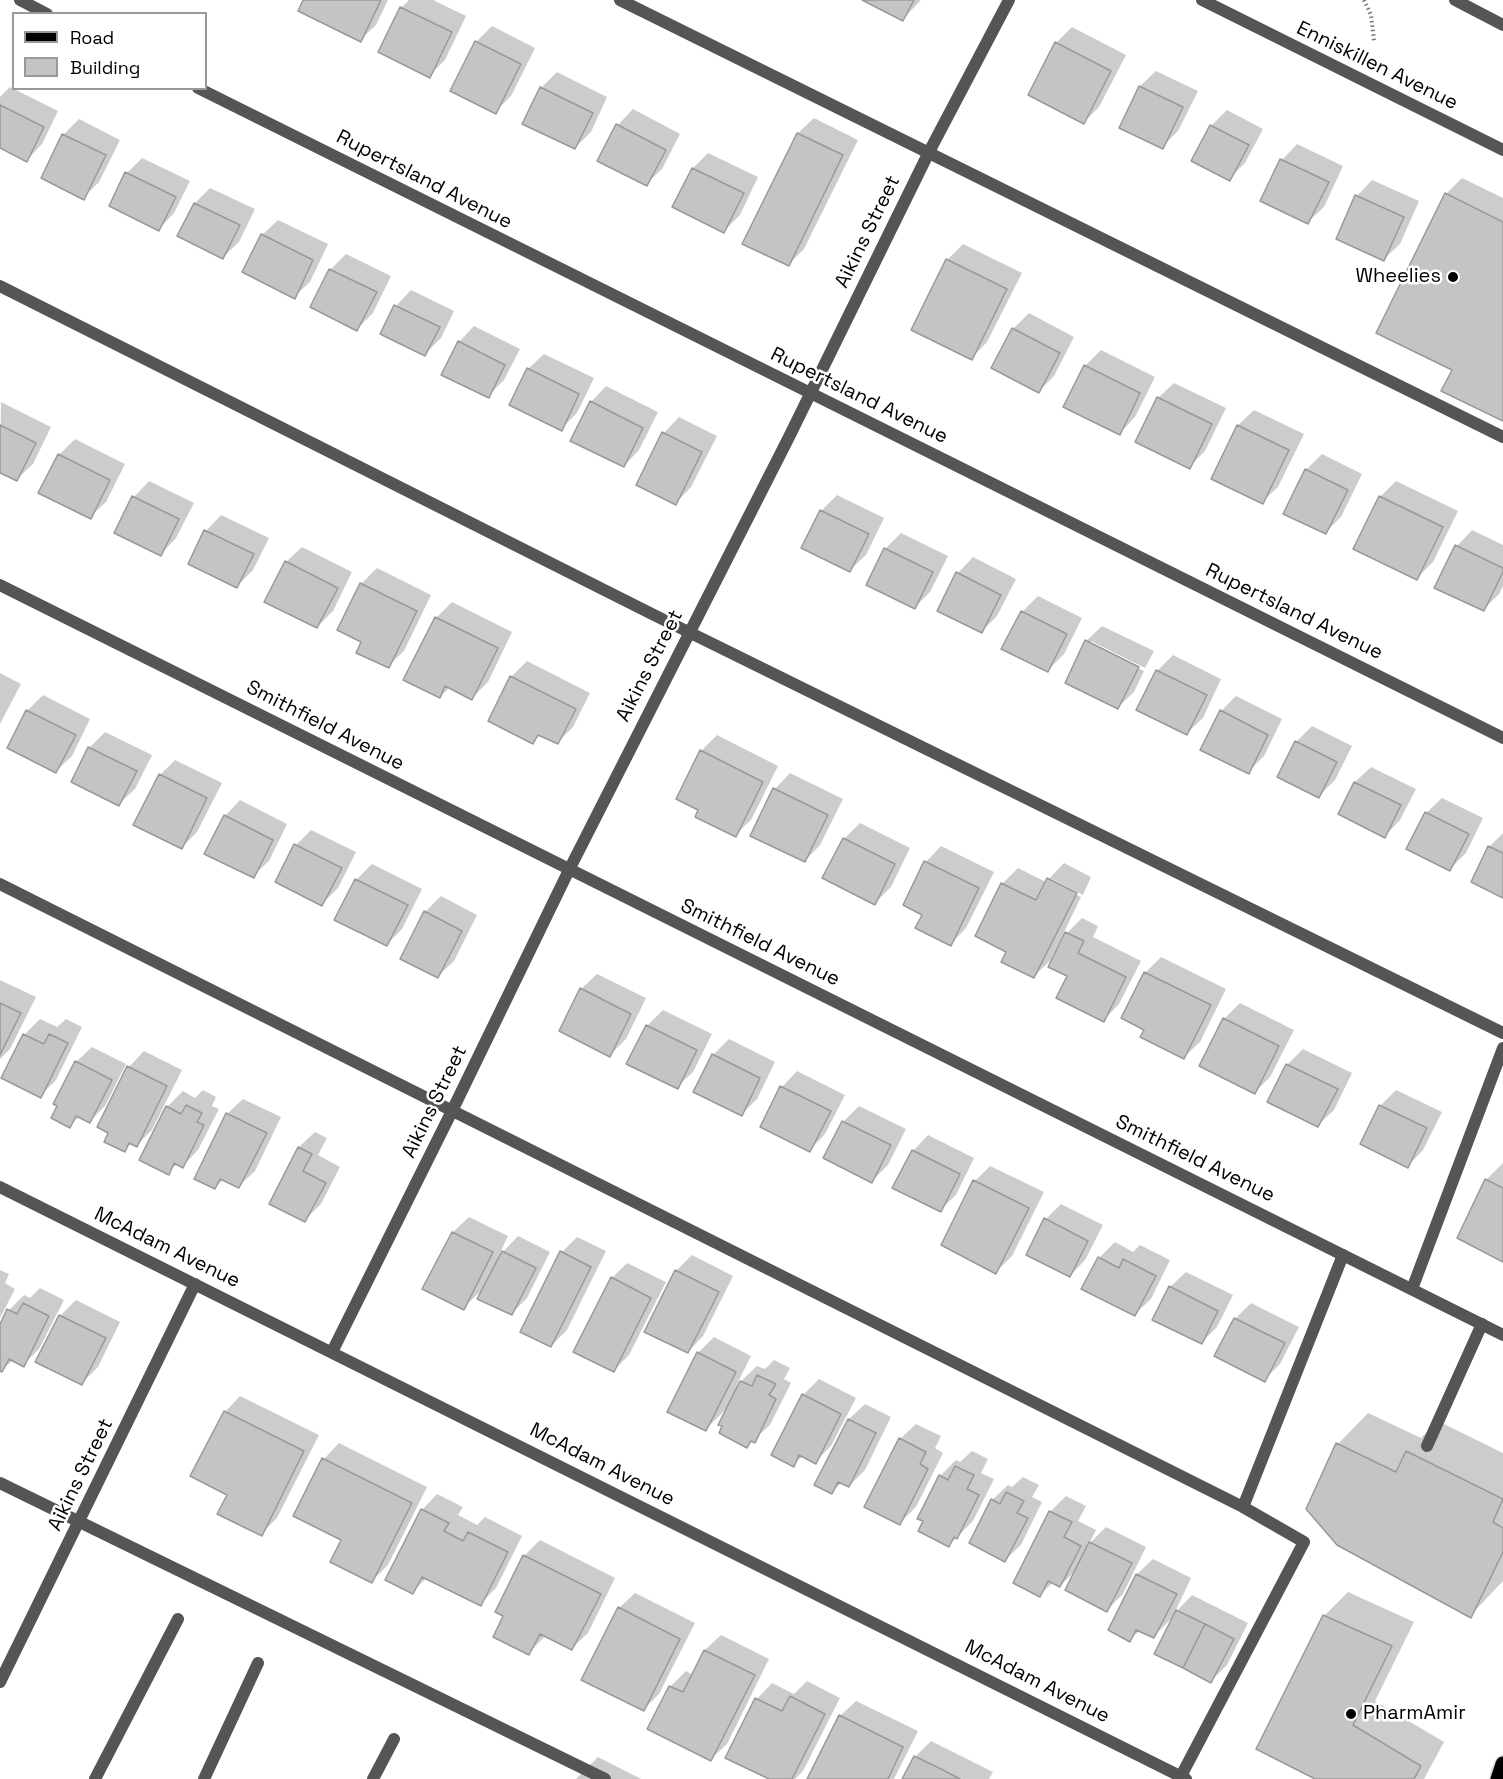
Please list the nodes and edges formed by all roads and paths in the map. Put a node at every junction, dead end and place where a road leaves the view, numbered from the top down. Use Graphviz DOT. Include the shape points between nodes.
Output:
graph roads {
  1 [pos="20,0"];
  2 [pos="620,0"];
  3 [pos="1009,0"];
  4 [pos="1202,0"];
  5 [pos="1365,0"];
  6 [pos="1455,0"];
  7 [pos="43,12"];
  8 [pos="1503,25"];
  9 [pos="1374,41"];
  10 [pos="202,90"];
  11 [pos="1503,150"];
  12 [pos="929,152"];
  13 [pos="0,286"];
  14 [pos="810,394"];
  15 [pos="1503,437"];
  16 [pos="0,585"];
  17 [pos="689,632"];
  18 [pos="1503,738"];
  19 [pos="569,870"];
  20 [pos="0,884"];
  21 [pos="1503,1033"];
  22 [pos="1503,1048"];
  23 [pos="453,1111"];
  24 [pos="0,1187"];
  25 [pos="1342,1254"];
  26 [pos="195,1284"];
  27 [pos="1412,1290"];
  28 [pos="1482,1324"];
  29 [pos="1503,1335"];
  30 [pos="332,1352"];
  31 [pos="1427,1446"];
  32 [pos="0,1483"];
  33 [pos="1243,1507"];
  34 [pos="80,1522"];
  35 [pos="178,1619"];
  36 [pos="258,1663"];
  37 [pos="0,1682"];
  38 [pos="394,1739"];
  39 [pos="1503,1764"];
  40 [pos="1184,1778"];
  41 [pos="95,1779"];
  42 [pos="204,1779"];
  43 [pos="373,1779"];
  44 [pos="605,1779"];
  45 [pos="1498,1779"];
  1 -- 7 [label="street"];
  2 -- 12 [label="street"];
  3 -- 12 [label="street, Aikins Street"];
  4 -- 11 [label="street, Enniskillen Avenue"];
  5 -- 9 [label="path"];
  6 -- 8 [label="street"];
  10 -- 14 [label="street, Rupertsland Avenue"];
  12 -- 14 [label="street, Aikins Street"];
  12 -- 15 [label="street"];
  13 -- 17 [label="street"];
  14 -- 17 [label="street, Aikins Street"];
  14 -- 18 [label="street, Rupertsland Avenue"];
  16 -- 19 [label="street, Smithfield Avenue"];
  17 -- 19 [label="street, Aikins Street"];
  17 -- 21 [label="street"];
  19 -- 23 [label="street, Aikins Street"];
  19 -- 25 [label="street, Smithfield Avenue"];
  20 -- 23 [label="street"];
  22 -- 27 [label="street"];
  23 -- 30 [label="street, Aikins Street"];
  23 -- 33 [label="street"];
  24 -- 26 [label="street, McAdam Avenue"];
  25 -- 27 [label="street, Smithfield Avenue"];
  25 -- 33 [label="street"];
  26 -- 30 [label="street, McAdam Avenue"];
  26 -- 34 [label="street, Aikins Street"];
  27 -- 28 [label="street, Smithfield Avenue"];
  28 -- 29 [label="street, Smithfield Avenue"];
  28 -- 31 [label="street"];
  30 -- 40 [label="street, McAdam Avenue"];
  32 -- 34 [label="street"];
  33 -- 40 [label="street" via="1304,1542"];
  34 -- 37 [label="street, Aikins Street"];
  34 -- 44 [label="street"];
  35 -- 41 [label="street"];
  36 -- 42 [label="street"];
  38 -- 43 [label="street"];
  39 -- 45 [label="main road"];
}
